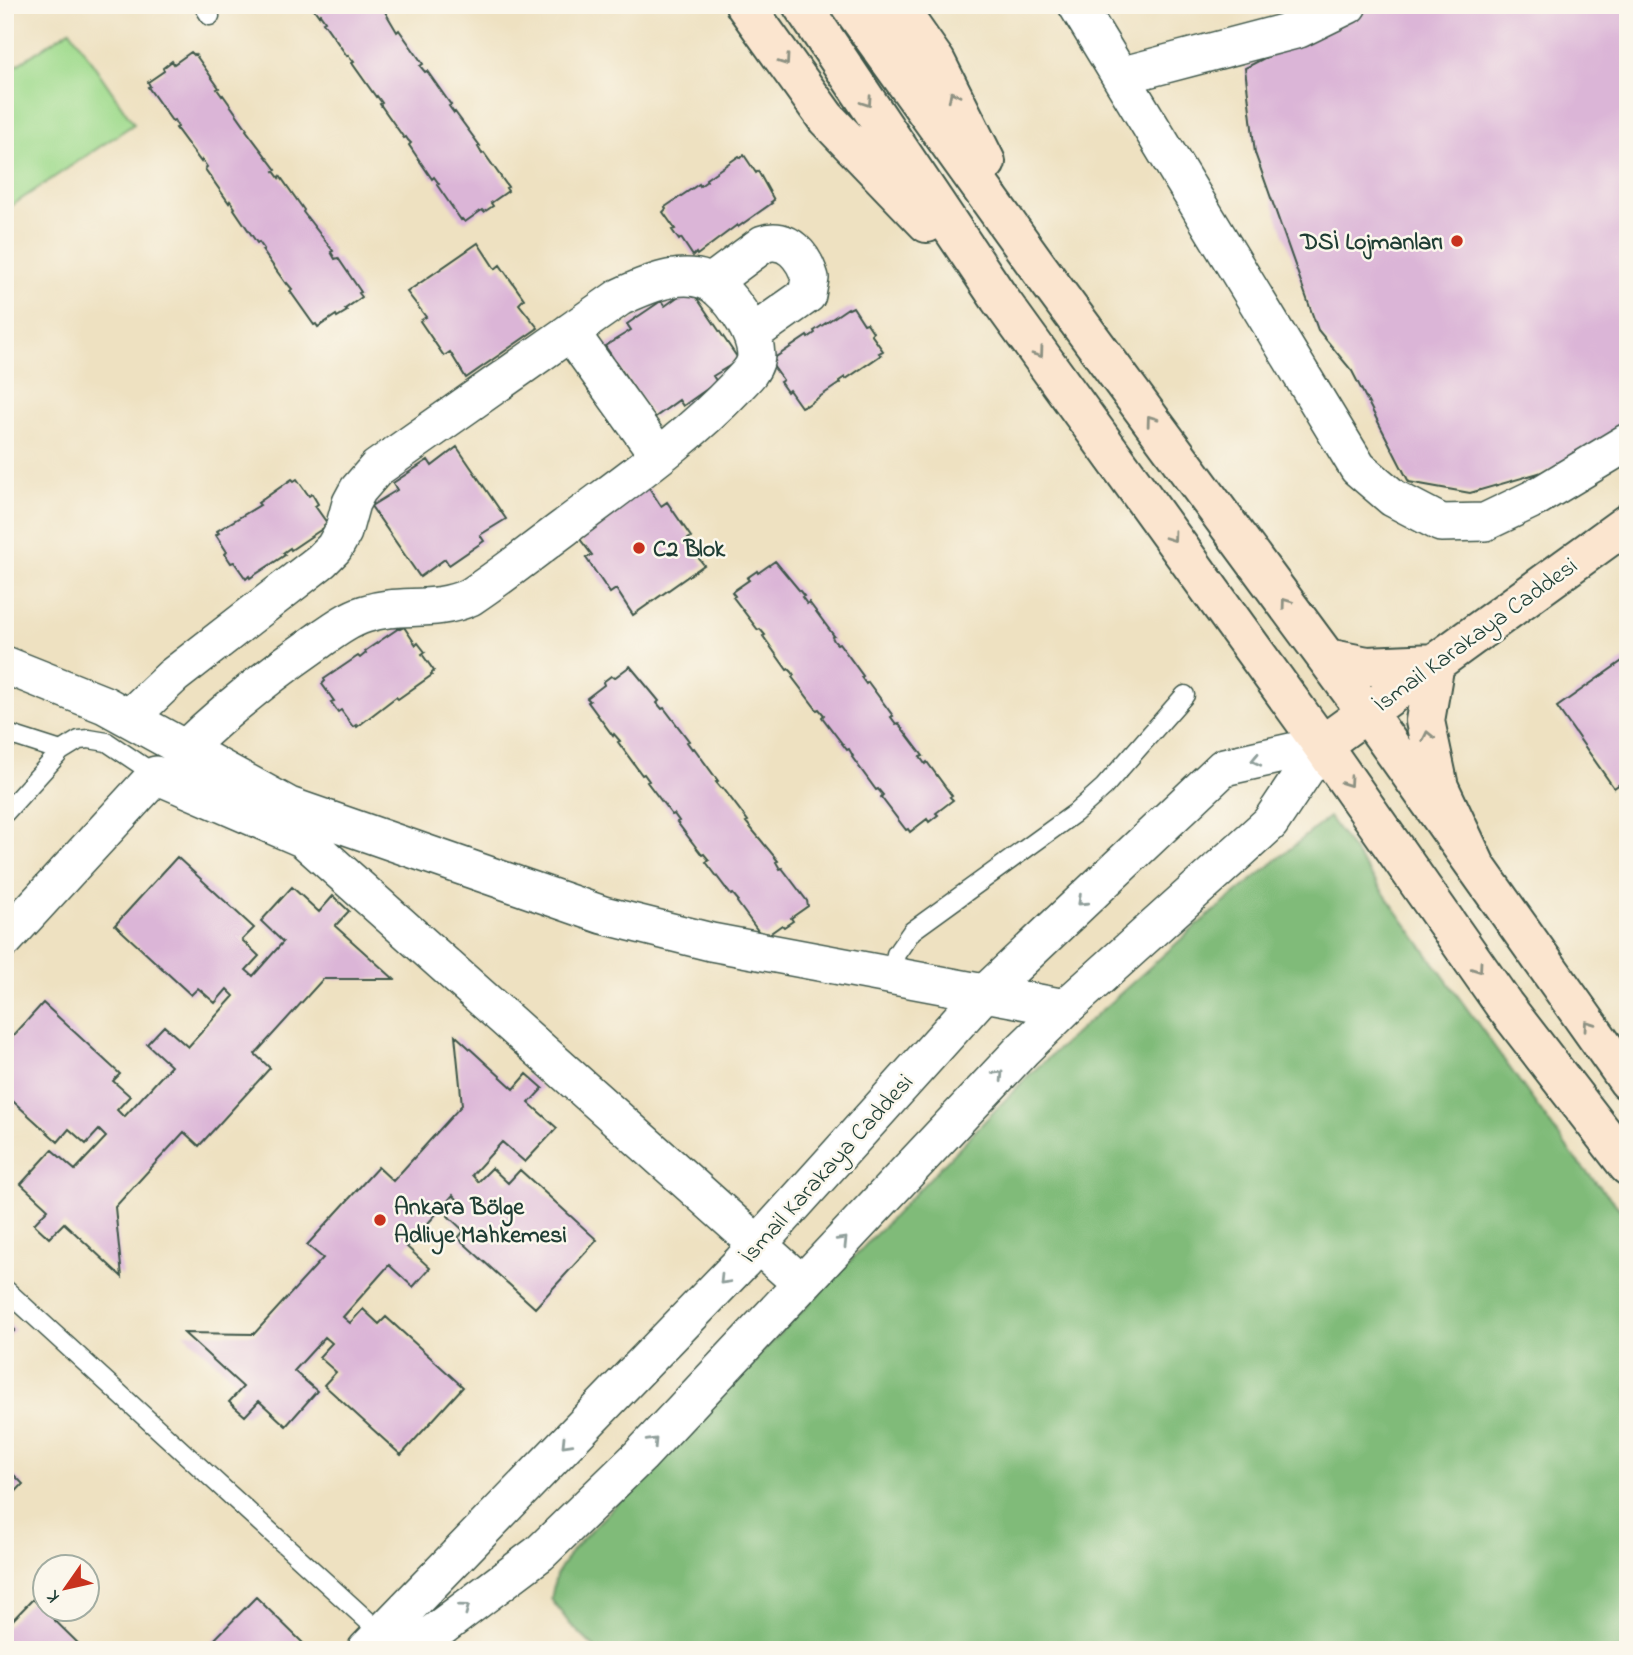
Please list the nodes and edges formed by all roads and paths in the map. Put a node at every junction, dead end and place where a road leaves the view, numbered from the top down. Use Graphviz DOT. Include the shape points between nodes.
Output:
graph roads {
  1 [pos="745,5"];
  2 [pos="802,5"];
  3 [pos="850,5"];
  4 [pos="896,5"];
  5 [pos="1077,5"];
  6 [pos="1348,5"];
  7 [pos="1121,76"];
  8 [pos="1038,267"];
  9 [pos="712,282"];
  10 [pos="999,298"];
  11 [pos="570,332"];
  12 [pos="752,334"];
  13 [pos="1628,442"];
  14 [pos="659,456"];
  15 [pos="1628,523"];
  16 [pos="1327,658"];
  17 [pos="1435,663"];
  18 [pos="5,665"];
  19 [pos="1185,695"];
  20 [pos="1367,713"];
  21 [pos="129,718"];
  22 [pos="5,733"];
  23 [pos="1322,745"];
  24 [pos="184,749"];
  25 [pos="61,751"];
  26 [pos="156,775"];
  27 [pos="5,813"];
  28 [pos="1477,868"];
  29 [pos="5,939"];
  30 [pos="892,975"];
  31 [pos="985,993"];
  32 [pos="1065,1007"];
  33 [pos="1628,1081"];
  34 [pos="1628,1166"];
  35 [pos="757,1245"];
  36 [pos="802,1284"];
  37 [pos="5,1289"];
  38 [pos="386,1644"];
  1 -- 10 [label="street, one-way" via="825,118"];
  2 -- 10 [label="street, one-way"];
  3 -- 8 [label="street"];
  8 -- 4 [label="street, one-way" via="936,62"];
  5 -- 7 [label="street"];
  6 -- 7 [label="street" via="1299,29"];
  7 -- 13 [label="street" via="1359,468 1394,498 1441,523 1485,522"];
  16 -- 8 [label="street, one-way"];
  9 -- 11 [label="street" via="681,277 638,289"];
  9 -- 12 [label="street"];
  9 -- 12 [label="street" via="770,241 788,245 799,256 810,278 807,295"];
  10 -- 23 [label="street, one-way"];
  11 -- 14 [label="street"];
  11 -- 21 [label="street" via="377,468 351,503 334,548 173,676"];
  12 -- 14 [label="street" via="756,353 750,372"];
  14 -- 24 [label="street" via="470,597 435,608 378,610 349,620 279,668"];
  15 -- 17 [label="street, İsmail Karakaya Caddesi"];
  16 -- 17 [label="street" via="1367,666"];
  16 -- 20 [label="street"];
  17 -- 20 [label="street, İsmail Karakaya Caddesi"];
  28 -- 17 [label="street, one-way" via="1439,787 1424,721"];
  18 -- 21 [label="street"];
  19 -- 30 [label="lane" via="1075,813 912,931 896,954"];
  20 -- 23 [label="street, İsmail Karakaya Caddesi"];
  20 -- 28 [label="street"];
  21 -- 24 [label="street"];
  22 -- 25 [label="lane"];
  23 -- 31 [label="street, İsmail Karakaya Caddesi, one-way" via="1224,767"];
  23 -- 32 [label="street, İsmail Karakaya Caddesi" via="1270,823"];
  23 -- 34 [label="street, one-way" via="1504,1005"];
  24 -- 30 [label="street" via="289,806 603,915 710,942"];
  25 -- 26 [label="lane" via="79,740 107,742"];
  25 -- 27 [label="lane"];
  26 -- 29 [label="street"];
  26 -- 35 [label="street" via="304,839"];
  33 -- 28 [label="street, one-way"];
  30 -- 31 [label="street"];
  31 -- 32 [label="street"];
  31 -- 35 [label="street, İsmail Karakaya Caddesi"];
  36 -- 32 [label="street, İsmail Karakaya Caddesi, one-way"];
  35 -- 36 [label="street"];
  35 -- 38 [label="street, İsmail Karakaya Caddesi, one-way"];
  38 -- 36 [label="street, İsmail Karakaya Caddesi, one-way" via="540,1553 640,1457"];
  37 -- 38 [label="lane"];
}
